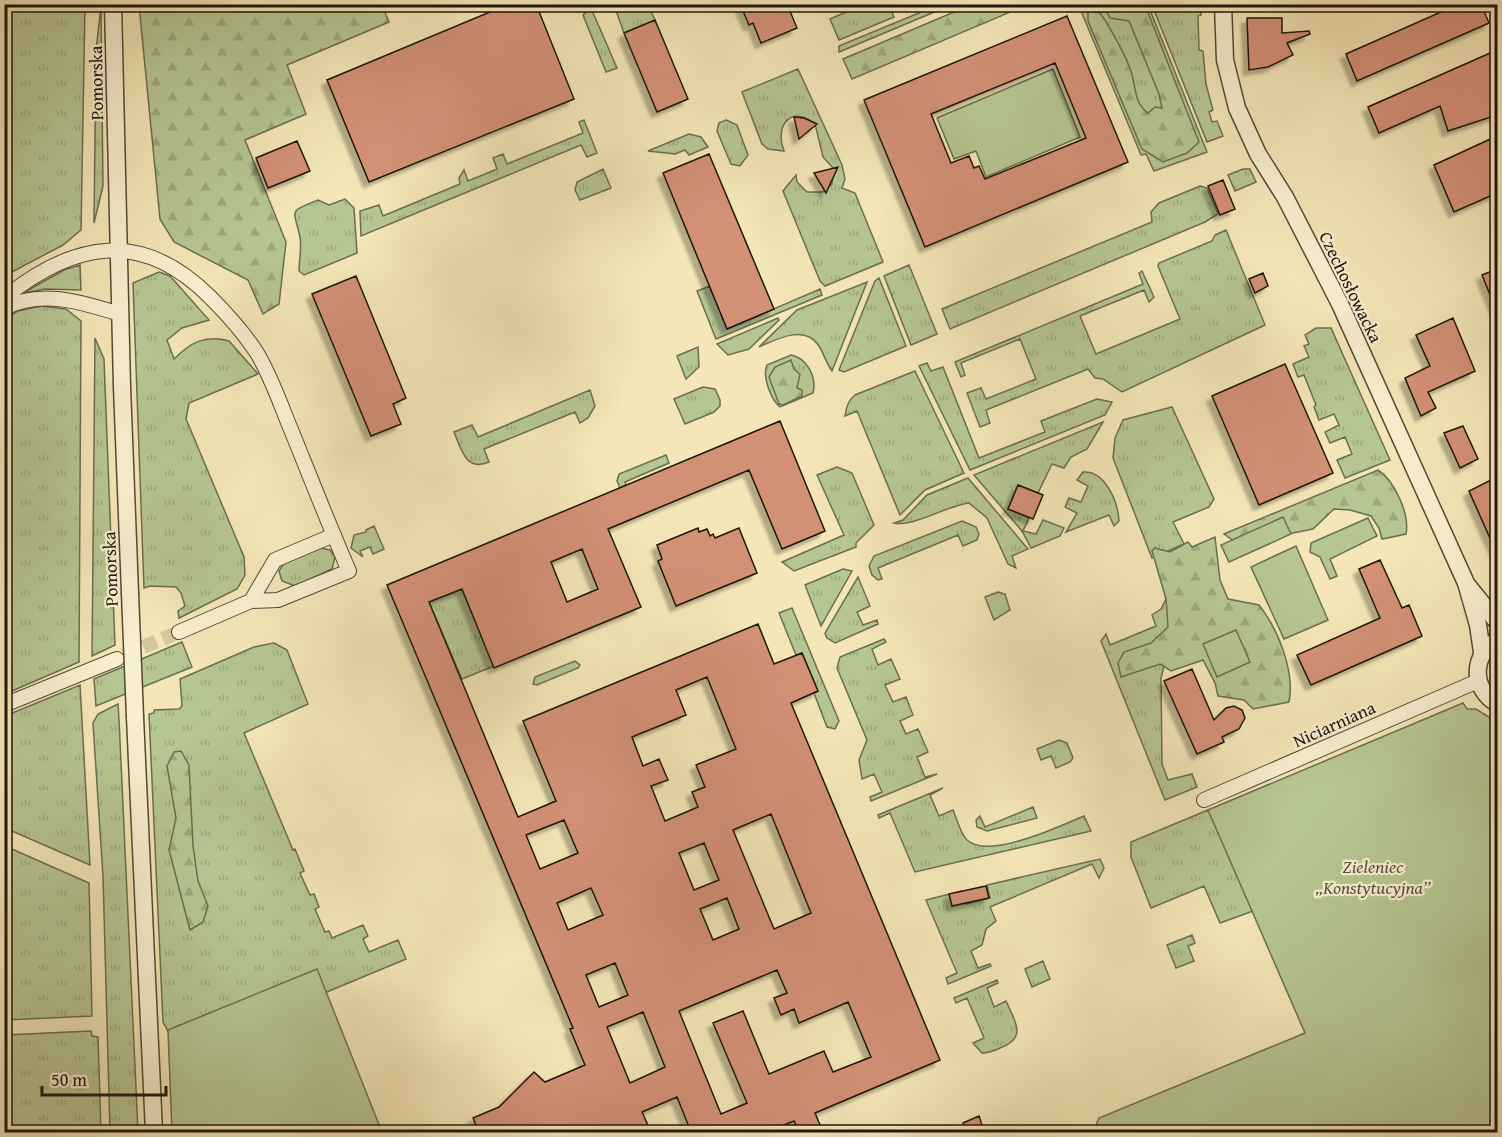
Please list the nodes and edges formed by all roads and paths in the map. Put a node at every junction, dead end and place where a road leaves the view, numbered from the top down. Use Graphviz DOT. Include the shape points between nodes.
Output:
graph roads {
  1 [pos="113,4"];
  2 [pos="1223,4"];
  3 [pos="119,250"];
  4 [pos="4,298"];
  5 [pos="4,308"];
  6 [pos="120,314"];
  7 [pos="334,535"];
  8 [pos="1466,583"];
  9 [pos="250,601"];
  10 [pos="1497,623"];
  11 [pos="179,632"];
  12 [pos="1497,640"];
  13 [pos="1482,652"];
  14 [pos="117,658"];
  15 [pos="1478,681"];
  16 [pos="1497,704"];
  17 [pos="4,705"];
  18 [pos="1204,800"];
  19 [pos="154,1132"];
  1 -- 3 [label="street, Pomorska"];
  2 -- 8 [label="street, Czechosłowacka" via="1225,60 1237,108 1335,294"];
  3 -- 4 [label="street" via="68,258"];
  3 -- 6 [label="street, Pomorska"];
  3 -- 7 [label="street" via="179,269 219,306 256,351"];
  5 -- 6 [label="street" via="31,298 49,297"];
  6 -- 19 [label="street, Pomorska, bridge"];
  7 -- 9 [label="street" via="275,560"];
  7 -- 9 [label="street" via="349,571 278,600"];
  8 -- 10 [label="street, Czechosłowacka"];
  8 -- 13 [label="street, Czechosłowacka"];
  9 -- 11 [label="street"];
  12 -- 13 [label="street"];
  13 -- 15 [label="street, Czechosłowacka" via="1477,666"];
  14 -- 17 [label="street"];
  15 -- 16 [label="street"];
  15 -- 18 [label="street, Niciarniana"];
}
